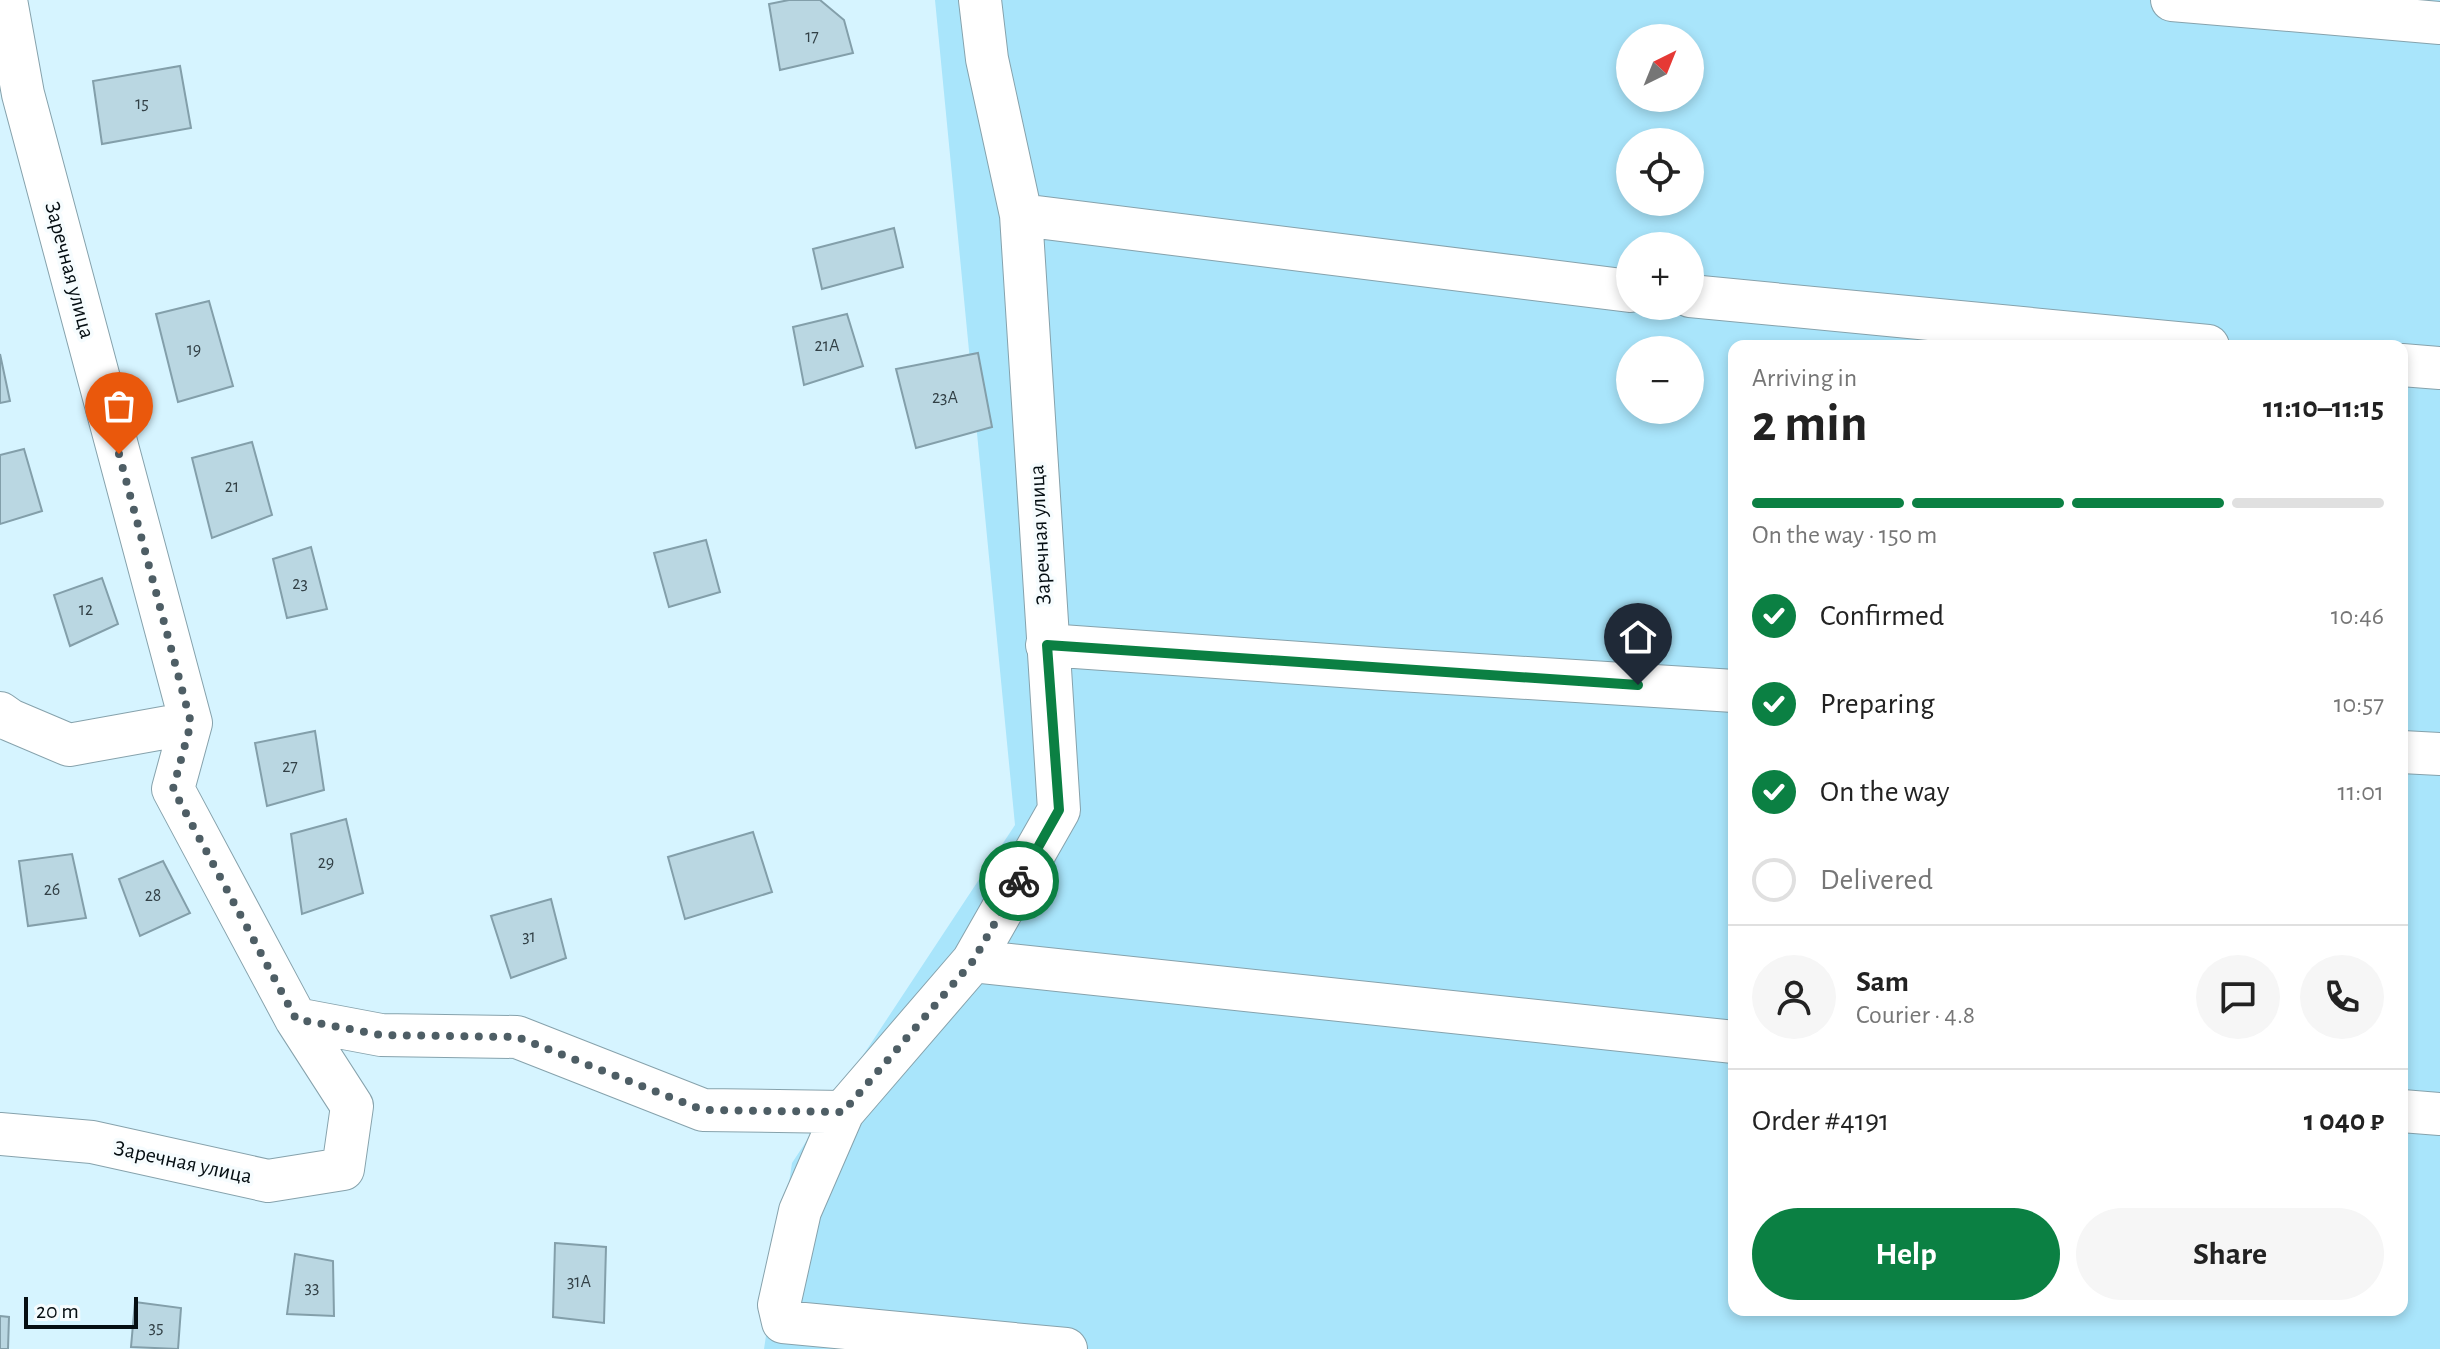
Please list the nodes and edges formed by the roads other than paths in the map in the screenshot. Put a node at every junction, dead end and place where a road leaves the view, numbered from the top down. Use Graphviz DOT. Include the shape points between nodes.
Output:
graph roads {
  1 [pos="6,0"];
  2 [pos="980,0"];
  3 [pos="2172,0"];
  4 [pos="2440,23"];
  5 [pos="1021,215"];
  6 [pos="1616,289"];
  7 [pos="1704,297"];
  8 [pos="2146,340"];
  9 [pos="2408,365"];
  10 [pos="2440,368"];
  11 [pos="1047,645"];
  12 [pos="1728,691"];
  13 [pos="0,713"];
  14 [pos="191,723"];
  15 [pos="2408,752"];
  16 [pos="2440,754"];
  17 [pos="973,961"];
  18 [pos="296,1019"];
  19 [pos="1728,1041"];
  20 [pos="2408,1111"];
  21 [pos="843,1112"];
  22 [pos="2440,1114"];
  23 [pos="0,1134"];
  24 [pos="1066,1349"];
  1 -- 14 [label="street, Заречная улица" via="23,94"];
  2 -- 5 [label="street, Заречная улица" via="987,59"];
  3 -- 4 [label="street"];
  5 -- 6 [label="street"];
  5 -- 11 [label="street, Заречная улица"];
  7 -- 8 [label="street"];
  9 -- 10 [label="street"];
  11 -- 12 [label="street"];
  11 -- 17 [label="street, Заречная улица" via="1059,810"];
  13 -- 14 [label="street" via="69,745"];
  14 -- 18 [label="street, Заречная улица" via="173,789"];
  15 -- 16 [label="street"];
  17 -- 19 [label="street"];
  17 -- 21 [label="street, Заречная улица"];
  18 -- 21 [label="street" via="381,1035 517,1037 703,1110"];
  18 -- 23 [label="street, Заречная улица" via="352,1106 343,1169 268,1181 92,1142"];
  20 -- 22 [label="street"];
  21 -- 24 [label="street, Заречная улица" via="800,1211 779,1305 783,1322"];
}
